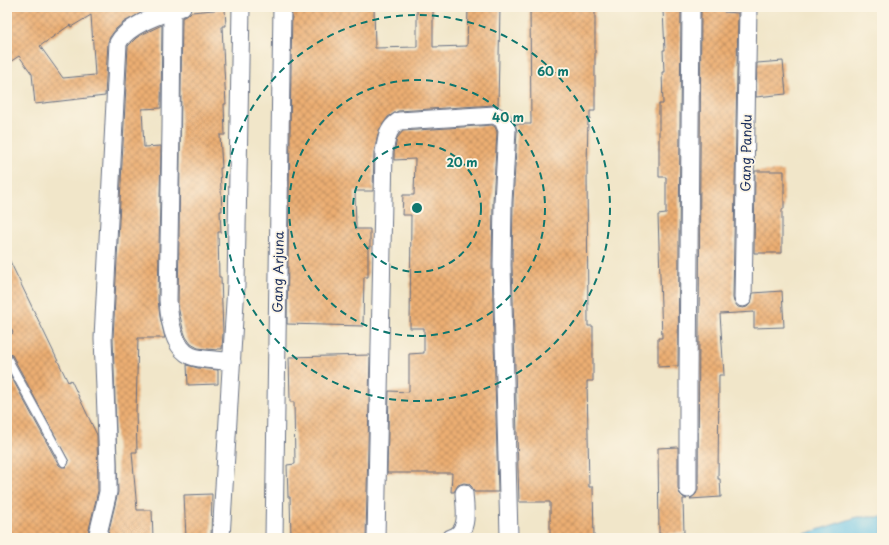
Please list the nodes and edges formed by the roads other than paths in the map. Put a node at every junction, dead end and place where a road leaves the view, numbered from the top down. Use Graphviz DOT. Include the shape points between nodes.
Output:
graph roads {
  1 [pos="241,7"];
  2 [pos="282,7"];
  3 [pos="691,7"];
  4 [pos="748,7"];
  5 [pos="177,9"];
  6 [pos="743,298"];
  7 [pos="7,358"];
  8 [pos="232,362"];
  9 [pos="64,462"];
  10 [pos="688,489"];
  11 [pos="464,493"];
  12 [pos="509,536"];
  13 [pos="97,538"];
  14 [pos="221,538"];
  15 [pos="274,538"];
  16 [pos="376,538"];
  17 [pos="451,538"];
  1 -- 8 [label="street" via="236,285"];
  2 -- 15 [label="street, Gang Arjuna"];
  3 -- 10 [label="street"];
  4 -- 6 [label="street, Gang Pandu"];
  5 -- 8 [label="street" via="168,300 170,322 176,338 192,356"];
  5 -- 13 [label="street" via="128,31 118,43 103,338 108,492"];
  7 -- 9 [label="lane"];
  8 -- 14 [label="street"];
  11 -- 17 [label="street" via="464,529 458,536"];
  12 -- 16 [label="street" via="502,265 507,130 503,120 495,116 399,121 392,126 388,134 384,152"];
}
